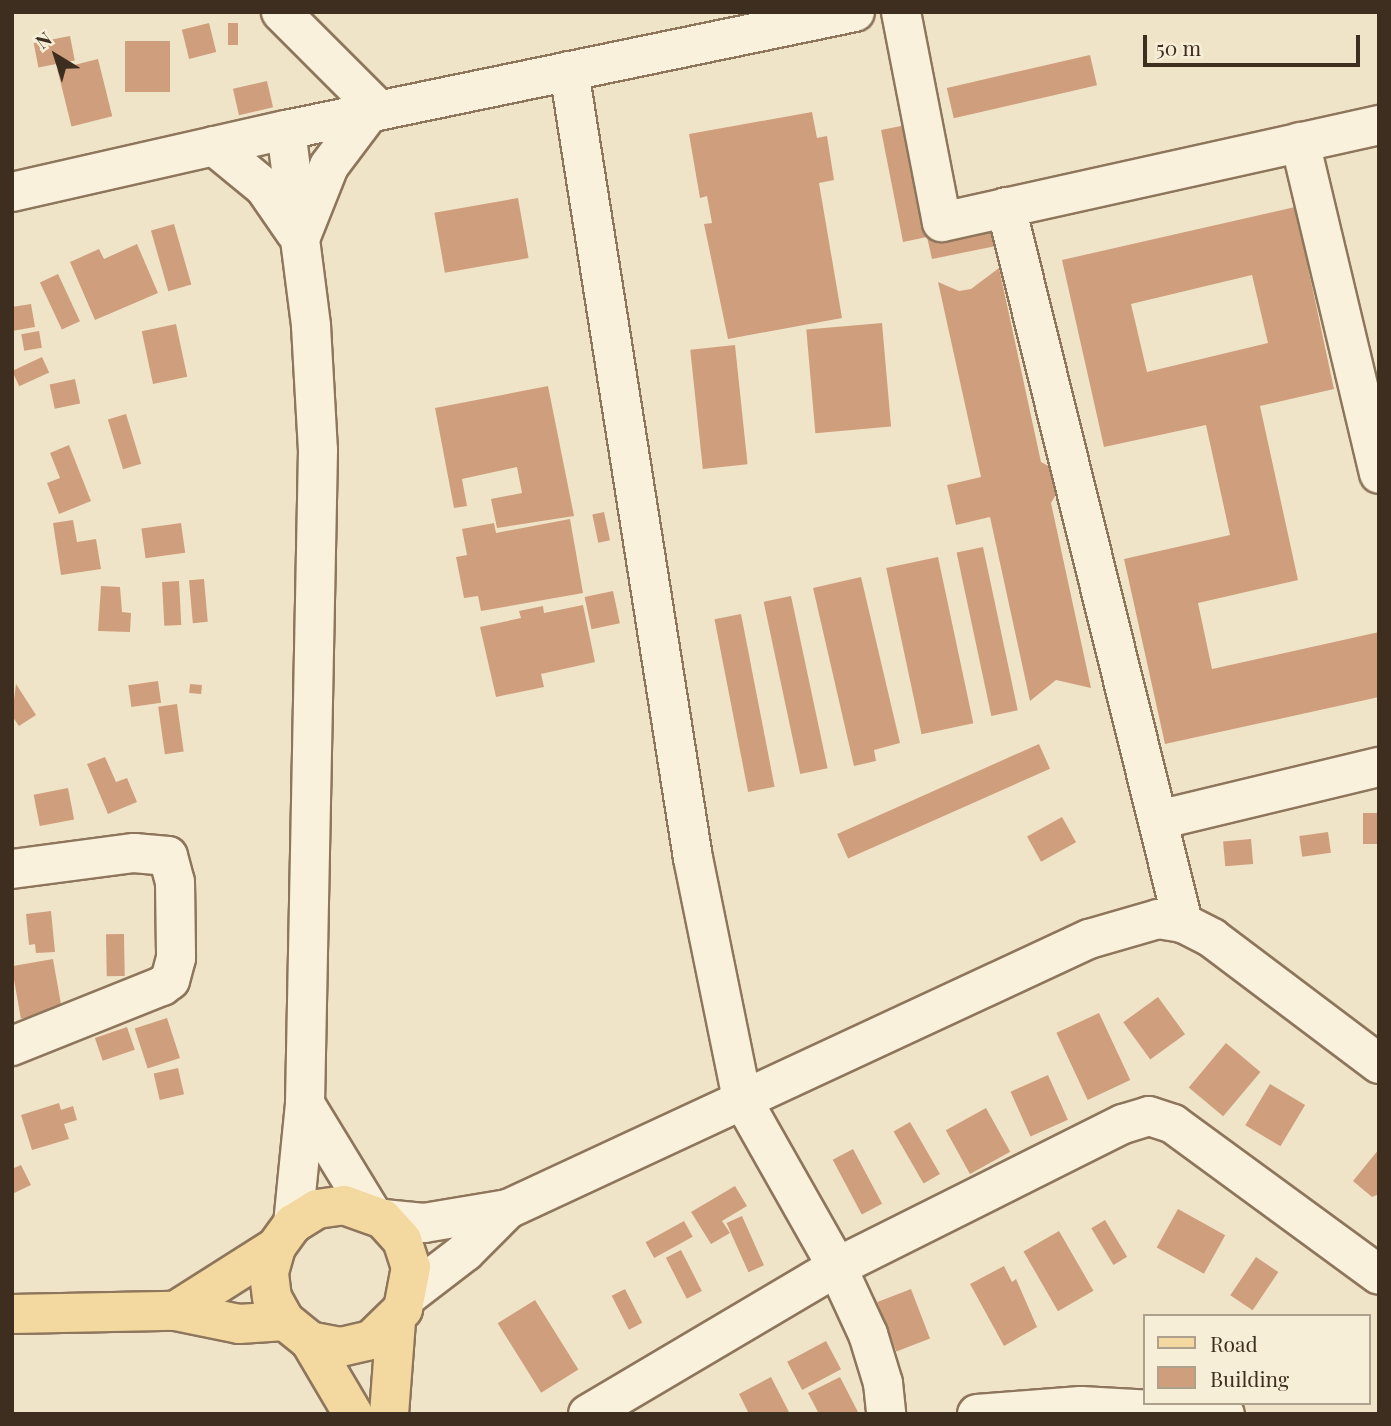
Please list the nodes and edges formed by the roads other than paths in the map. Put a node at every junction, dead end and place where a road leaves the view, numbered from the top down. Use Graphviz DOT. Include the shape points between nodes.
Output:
graph roads {
  1 [pos="281,12"];
  2 [pos="855,12"];
  3 [pos="901,12"];
  4 [pos="569,71"];
  5 [pos="379,110"];
  6 [pos="1379,125"];
  7 [pos="286,130"];
  8 [pos="1300,142"];
  9 [pos="214,146"];
  10 [pos="12,192"];
  11 [pos="1006,207"];
  12 [pos="300,240"];
  13 [pos="1379,474"];
  14 [pos="1379,767"];
  15 [pos="1158,820"];
  16 [pos="12,869"];
  17 [pos="1184,923"];
  18 [pos="12,1046"];
  19 [pos="1379,1064"];
  20 [pos="742,1099"];
  21 [pos="305,1104"];
  22 [pos="508,1209"];
  23 [pos="377,1216"];
  24 [pos="284,1235"];
  25 [pos="837,1267"];
  26 [pos="1379,1275"];
  27 [pos="402,1308"];
  28 [pos="175,1311"];
  29 [pos="12,1314"];
  30 [pos="297,1331"];
  31 [pos="353,1414"];
  32 [pos="389,1414"];
  33 [pos="588,1414"];
  34 [pos="886,1414"];
  35 [pos="977,1414"];
  36 [pos="1225,1414"];
  1 -- 5 [label="street"];
  2 -- 4 [label="street"];
  3 -- 11 [label="street" via="942,222"];
  4 -- 5 [label="street"];
  4 -- 20 [label="street" via="693,858"];
  5 -- 7 [label="street"];
  5 -- 12 [label="street" via="329,166"];
  6 -- 8 [label="street"];
  7 -- 9 [label="street"];
  7 -- 12 [label="street"];
  8 -- 11 [label="street"];
  8 -- 13 [label="street"];
  9 -- 10 [label="street"];
  9 -- 12 [label="street" via="264,187"];
  11 -- 15 [label="street"];
  12 -- 21 [label="street" via="311,326 318,450"];
  14 -- 15 [label="street"];
  15 -- 17 [label="street"];
  16 -- 18 [label="street" via="134,853 168,856 175,882 176,946 173,972 162,986"];
  17 -- 19 [label="street" via="1212,938"];
  17 -- 20 [label="street" via="1158,919 1089,939"];
  20 -- 22 [label="street"];
  20 -- 25 [label="street"];
  21 -- 23 [label="street"];
  21 -- 24 [label="street"];
  22 -- 23 [label="street" via="424,1223"];
  22 -- 27 [label="street"];
  23 -- 24 [label="main road" via="344,1205 317,1209"];
  23 -- 27 [label="main road" via="401,1240 408,1258"];
  24 -- 28 [label="main road"];
  24 -- 30 [label="main road" via="269,1272 272,1298"];
  25 -- 26 [label="street" via="1123,1124 1149,1116 1173,1124"];
  25 -- 33 [label="street"];
  25 -- 34 [label="street" via="868,1334 883,1383"];
  27 -- 30 [label="main road" via="361,1343 340,1348"];
  27 -- 32 [label="main road"];
  28 -- 29 [label="main road"];
  28 -- 30 [label="main road"];
  30 -- 31 [label="main road"];
  35 -- 36 [label="street" via="1081,1406"];
}
